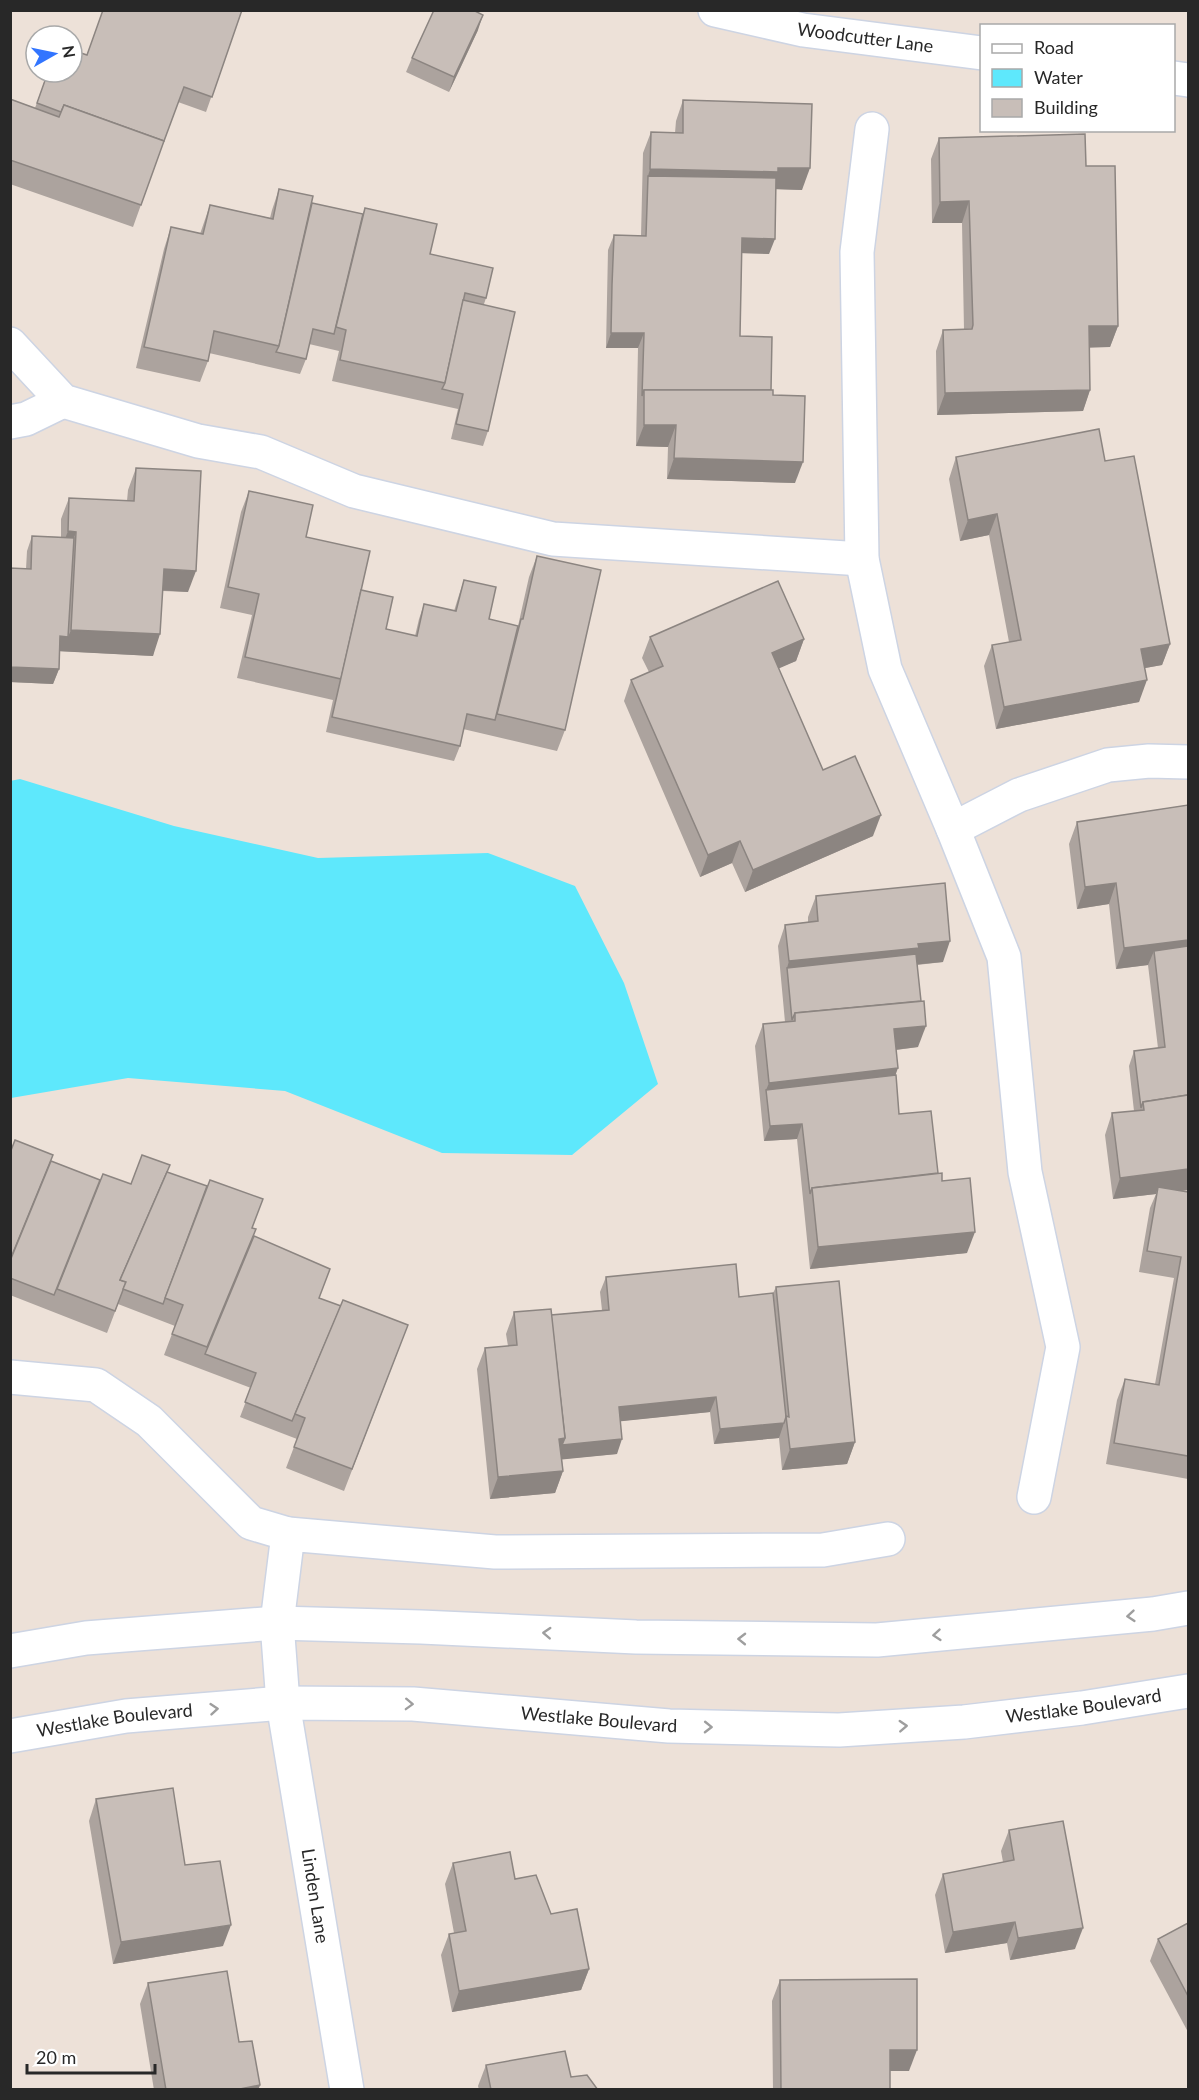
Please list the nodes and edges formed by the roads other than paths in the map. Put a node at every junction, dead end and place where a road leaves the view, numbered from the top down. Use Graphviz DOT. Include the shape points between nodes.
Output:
graph roads {
  1 [pos="715,10"];
  2 [pos="980,53"];
  3 [pos="872,129"];
  4 [pos="10,344"];
  5 [pos="63,401"];
  6 [pos="10,423"];
  7 [pos="862,559"];
  8 [pos="1188,762"];
  9 [pos="953,829"];
  10 [pos="10,1377"];
  11 [pos="1034,1497"];
  12 [pos="288,1534"];
  13 [pos="888,1539"];
  14 [pos="1188,1608"];
  15 [pos="278,1623"];
  16 [pos="10,1651"];
  17 [pos="1188,1691"];
  18 [pos="283,1703"];
  19 [pos="10,1736"];
  20 [pos="347,2090"];
  1 -- 2 [label="street, Woodcutter Lane" via="803,30"];
  3 -- 7 [label="street" via="856,252"];
  4 -- 5 [label="street"];
  5 -- 6 [label="street"];
  5 -- 7 [label="street" via="198,441 261,452 354,491 553,539"];
  7 -- 9 [label="street" via="885,669"];
  8 -- 9 [label="street" via="1108,765 1019,795"];
  9 -- 11 [label="street" via="1004,957 1025,1172 1063,1347"];
  10 -- 12 [label="street" via="96,1386 149,1421 251,1523"];
  12 -- 13 [label="street" via="495,1552 823,1550"];
  12 -- 15 [label="street, Linden Lane"];
  14 -- 15 [label="street, one-way" via="877,1640"];
  15 -- 16 [label="street" via="86,1638"];
  15 -- 18 [label="street, Linden Lane"];
  18 -- 17 [label="street, Westlake Boulevard, one-way" via="413,1704 669,1726 839,1730 964,1722"];
  19 -- 18 [label="street, Westlake Boulevard, one-way" via="126,1716"];
  18 -- 20 [label="street, Linden Lane"];
}
